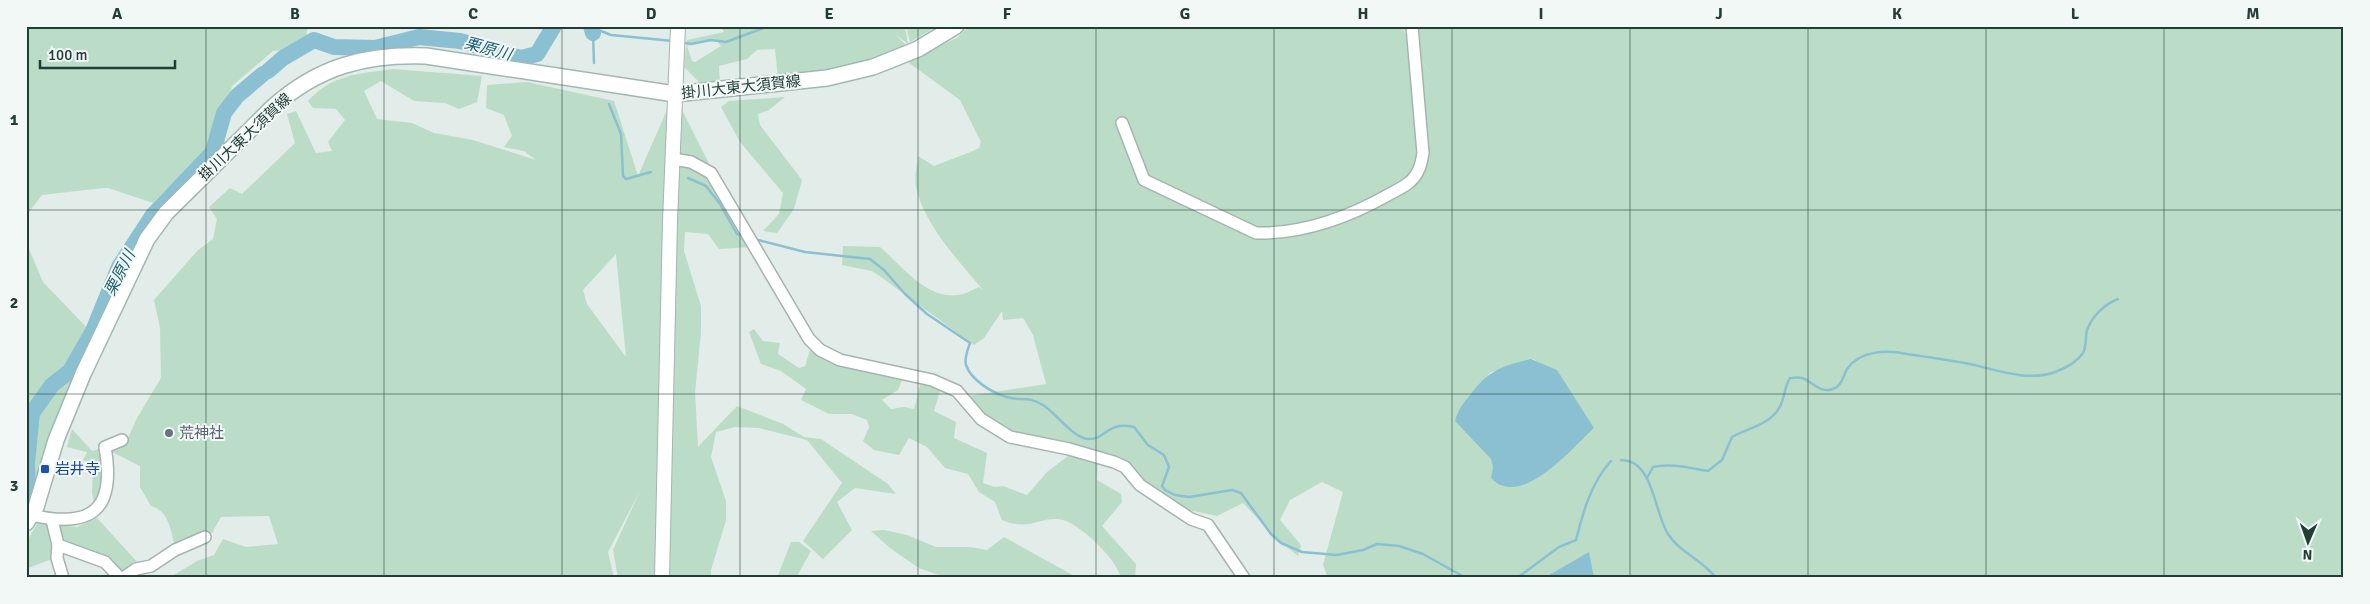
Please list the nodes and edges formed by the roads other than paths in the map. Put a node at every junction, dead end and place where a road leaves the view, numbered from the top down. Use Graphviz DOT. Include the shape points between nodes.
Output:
graph roads {
  1 [pos="956,26"];
  2 [pos="1412,26"];
  3 [pos="677,36"];
  4 [pos="675,94"];
  5 [pos="1122,123"];
  6 [pos="673,159"];
  7 [pos="122,440"];
  8 [pos="29,519"];
  9 [pos="52,520"];
  10 [pos="205,537"];
  11 [pos="58,545"];
  12 [pos="63,578"];
  13 [pos="122,578"];
  14 [pos="662,578"];
  15 [pos="1244,578"];
  1 -- 4 [label="main road, 掛川大東大須賀線" via="918,49 873,67 827,78"];
  2 -- 5 [label="street" via="1423,153 1418,172 1406,185 1365,208 1319,225 1256,233 1144,180"];
  3 -- 4 [label="street"];
  4 -- 6 [label="street"];
  4 -- 8 [label="main road, 掛川大東大須賀線" via="394,55 359,60 310,80 282,99 228,149 166,213 147,239 83,374"];
  6 -- 14 [label="street"];
  6 -- 15 [label="street" via="691,162 711,173 809,340 820,350 840,360 932,380 957,391 981,419 1010,437 1125,467 1140,485 1191,519 1208,525"];
  7 -- 9 [label="street" via="105,447 109,472 106,494 98,509 72,521"];
  8 -- 9 [label="street"];
  9 -- 11 [label="street"];
  10 -- 13 [label="street"];
  11 -- 12 [label="street" via="57,558"];
  11 -- 13 [label="street" via="105,562"];
}
